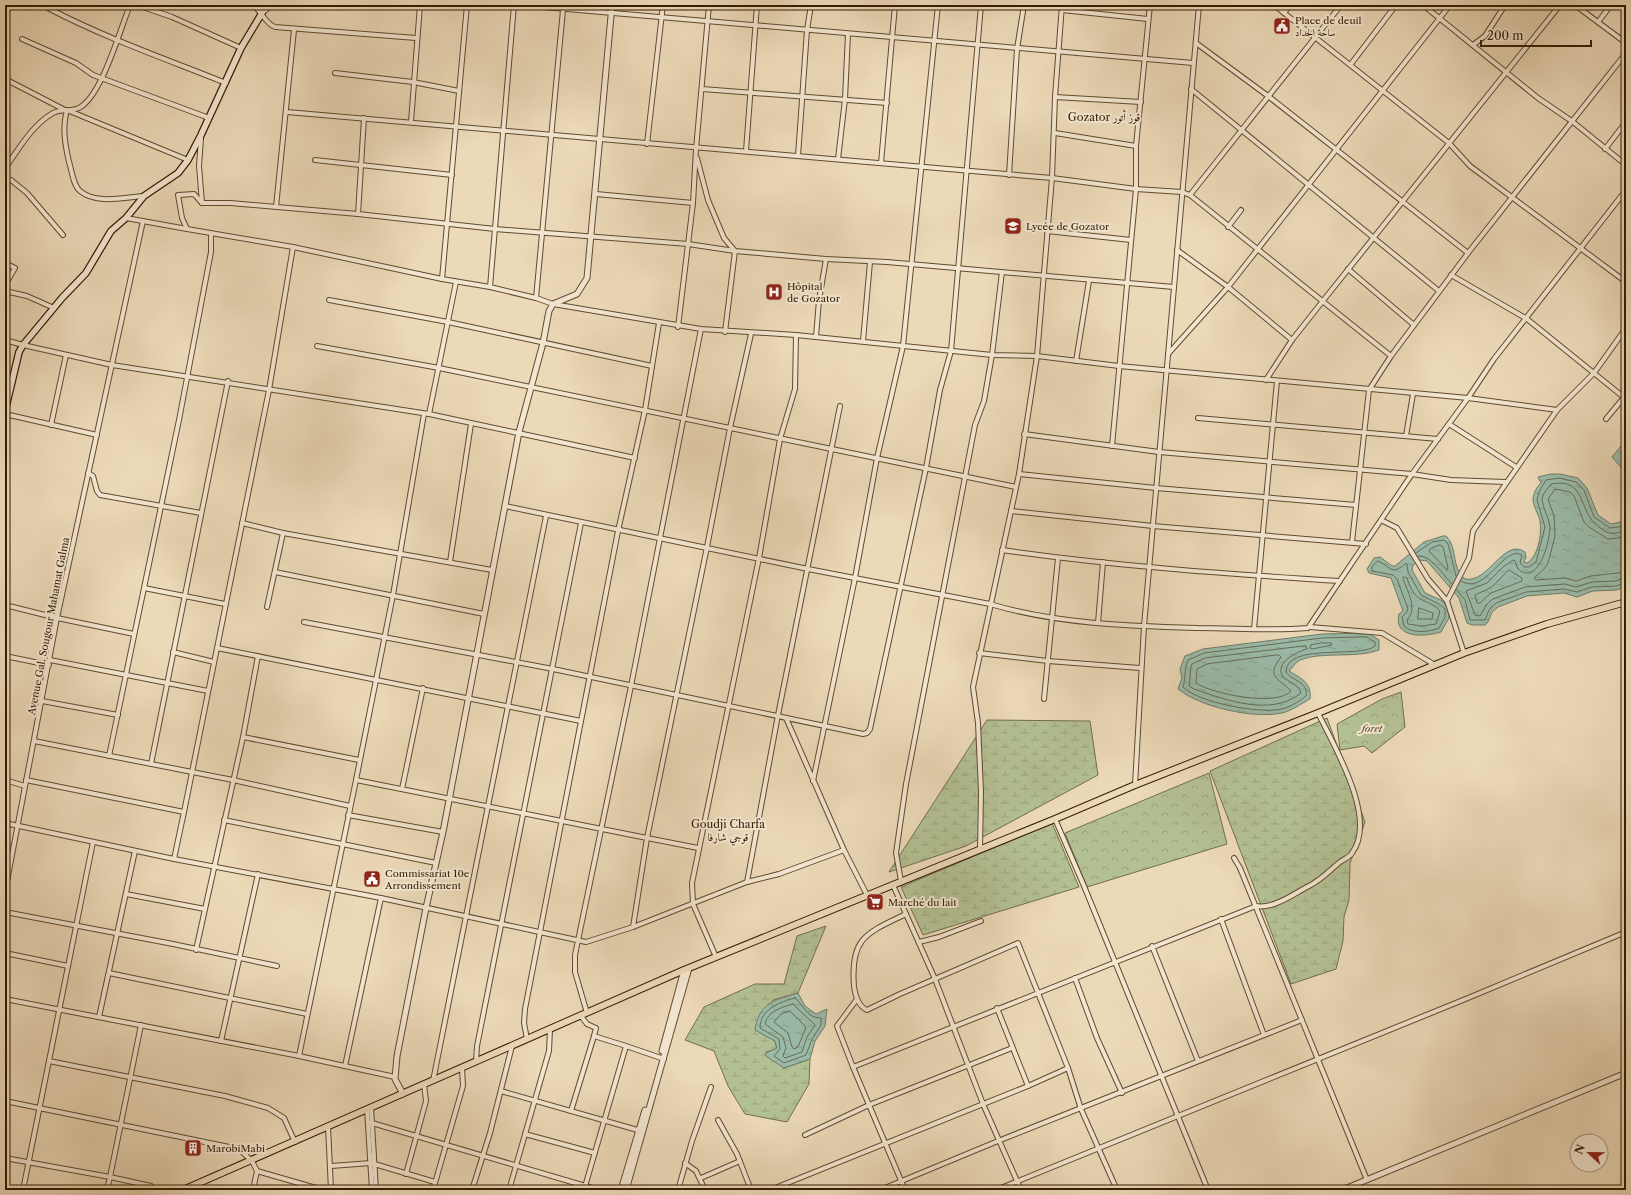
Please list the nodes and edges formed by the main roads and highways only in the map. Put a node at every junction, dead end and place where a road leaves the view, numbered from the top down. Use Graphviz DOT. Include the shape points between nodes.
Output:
graph roads {
  1 [pos="262,13"];
  2 [pos="5,411"];
  3 [pos="1626,602"];
  4 [pos="182,1190"];
  1 -- 2 [label="main road" via="241,48 188,160 178,173 144,196 111,231 86,273 23,345 19,352"];
  3 -- 4 [label="highway" via="1547,624 1464,653 1135,785 687,969"];
}
